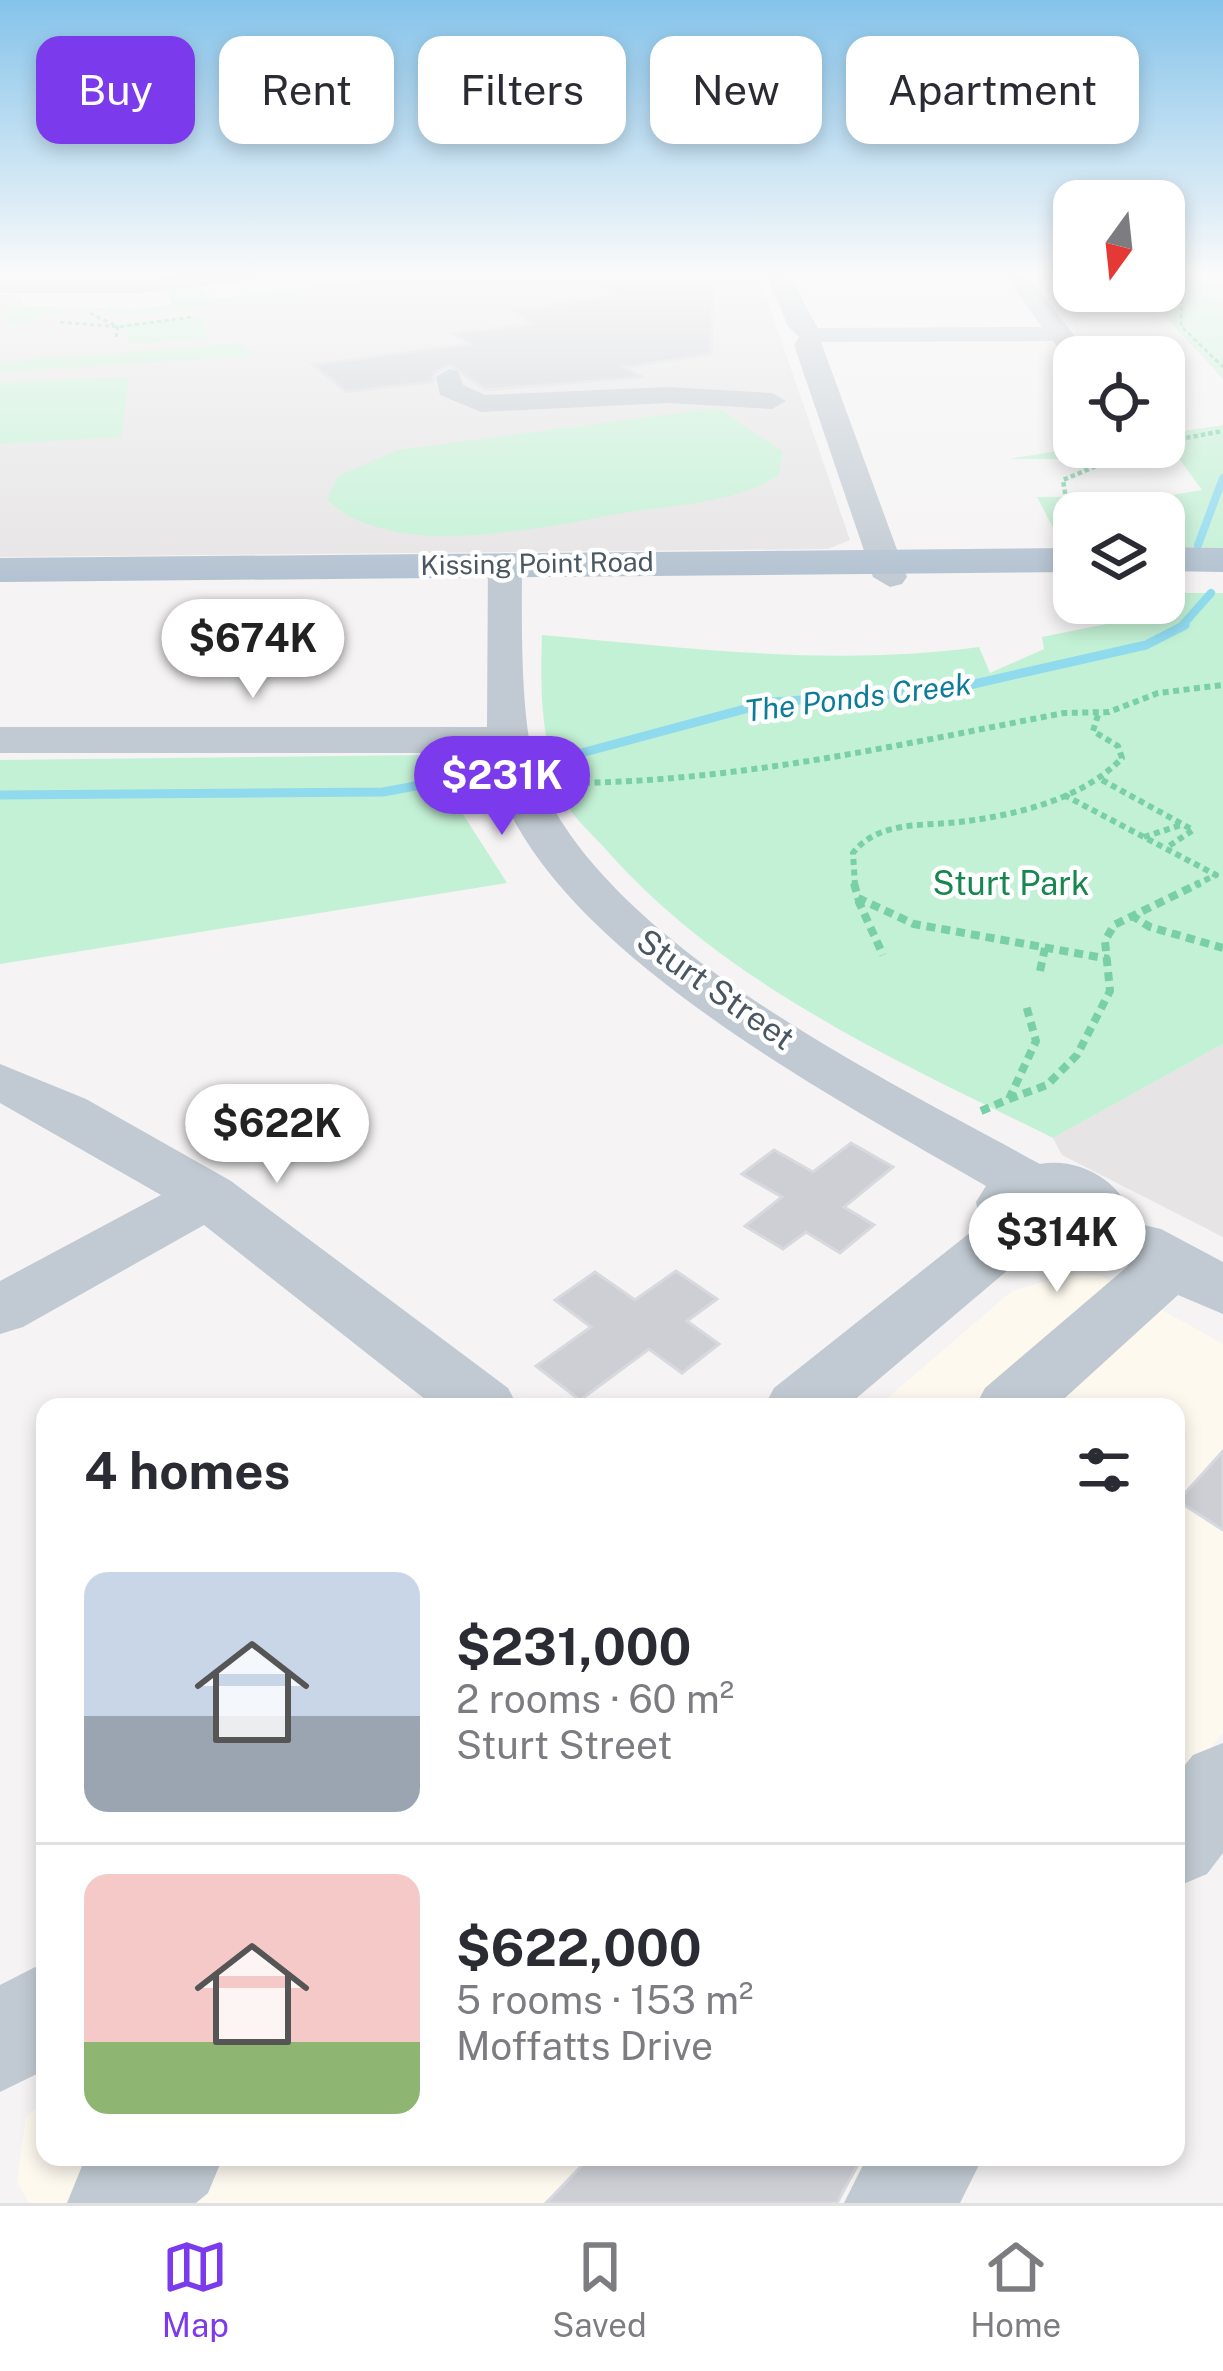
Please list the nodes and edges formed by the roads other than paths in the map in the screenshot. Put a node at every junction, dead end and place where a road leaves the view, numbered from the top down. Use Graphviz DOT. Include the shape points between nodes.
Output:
graph roads {
  1 [pos="769,376"];
  2 [pos="821,376"];
  3 [pos="449,377"];
  4 [pos="719,389"];
  5 [pos="761,399"];
  6 [pos="832,412"];
  7 [pos="1185,560"];
  8 [pos="1223,560"];
  9 [pos="1053,561"];
  10 [pos="887,568"];
  11 [pos="0,570"];
  12 [pos="504,573"];
  13 [pos="1053,576"];
  14 [pos="1185,578"];
  15 [pos="1223,578"];
  16 [pos="0,587"];
  17 [pos="0,740"];
  18 [pos="505,740"];
  19 [pos="0,1082"];
  20 [pos="208,1196"];
  21 [pos="1022,1206"];
  22 [pos="1198,1277"];
  23 [pos="0,1310"];
  24 [pos="471,1398"];
  25 [pos="809,1398"];
  26 [pos="1023,1398"];
  27 [pos="1223,1784"];
  28 [pos="1185,1833"];
  29 [pos="36,2017"];
  30 [pos="0,2044"];
  31 [pos="162,2166"];
  32 [pos="925,2166"];
  33 [pos="119,2203"];
  34 [pos="896,2203"];
  1 -- 5 [label="street"];
  2 -- 6 [label="street"];
  3 -- 5 [label="street" via="460,399 481,404"];
  4 -- 5 [label="street"];
  5 -- 6 [label="street"];
  6 -- 10 [label="street"];
  7 -- 8 [label="main road"];
  9 -- 10 [label="main road, Kissing Point Road"];
  10 -- 12 [label="main road, Kissing Point Road"];
  10 -- 13 [label="main road, Kissing Point Road"];
  11 -- 12 [label="main road, Kissing Point Road"];
  12 -- 16 [label="main road, Kissing Point Road"];
  12 -- 18 [label="street, Sturt Street"];
  14 -- 15 [label="main road"];
  17 -- 18 [label="street"];
  18 -- 21 [label="street, Sturt Street" via="519,786 557,847 622,921"];
  19 -- 20 [label="street"];
  20 -- 23 [label="street"];
  20 -- 24 [label="street"];
  21 -- 22 [label="street, Sturt Street" via="1039,1243 1068,1247 1092,1240 1104,1225"];
  21 -- 25 [label="street"];
  22 -- 26 [label="street"];
  27 -- 28 [label="street"];
  29 -- 30 [label="street"];
  31 -- 33 [label="street"];
  32 -- 34 [label="street"];
}
